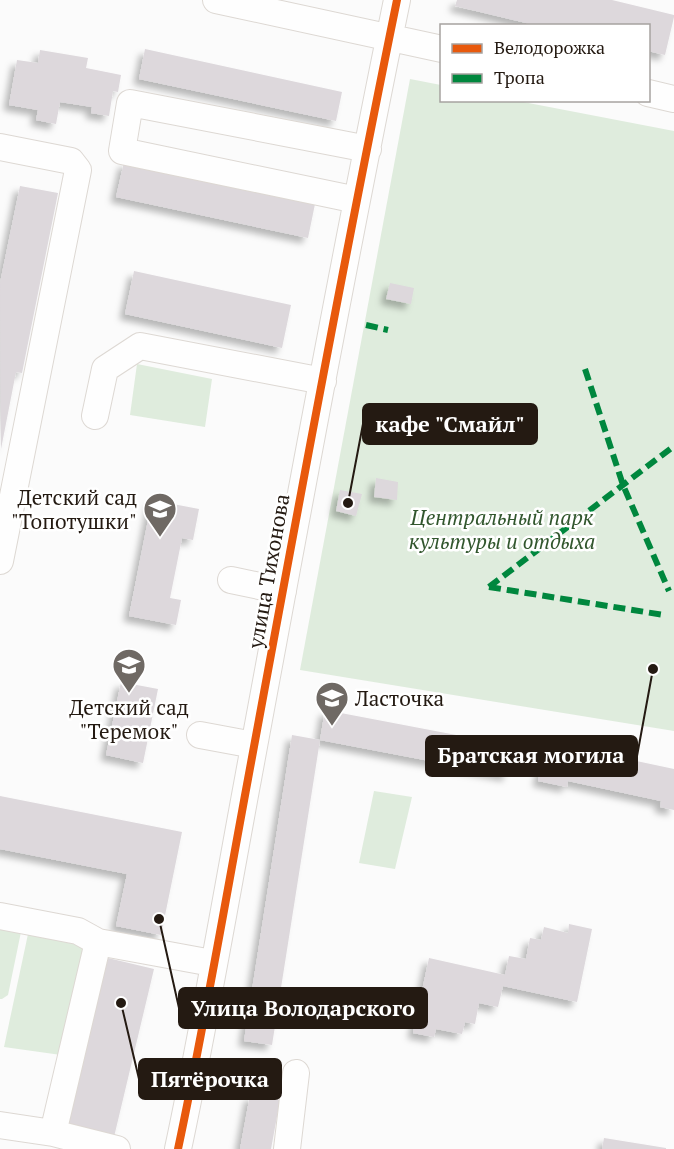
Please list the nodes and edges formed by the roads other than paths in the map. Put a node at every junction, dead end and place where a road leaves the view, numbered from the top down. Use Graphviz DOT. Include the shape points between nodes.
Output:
graph roads {
  1 [pos="216,0"];
  2 [pos="397,0"];
  3 [pos="389,38"];
  4 [pos="440,49"];
  5 [pos="650,93"];
  6 [pos="674,99"];
  7 [pos="0,147"];
  8 [pos="368,149"];
  9 [pos="357,200"];
  10 [pos="323,381"];
  11 [pos="95,416"];
  12 [pos="0,561"];
  13 [pos="231,580"];
  14 [pos="283,591"];
  15 [pos="200,735"];
  16 [pos="254,745"];
  17 [pos="0,916"];
  18 [pos="98,942"];
  19 [pos="212,963"];
  20 [pos="297,1072"];
  21 [pos="0,1125"];
  22 [pos="53,1133"];
  23 [pos="117,1149"];
  24 [pos="178,1149"];
  25 [pos="287,1149"];
  1 -- 3 [label="street"];
  2 -- 3 [label="street, улица Тихонова"];
  3 -- 4 [label="street"];
  3 -- 8 [label="street, улица Тихонова"];
  5 -- 6 [label="street"];
  7 -- 12 [label="street" via="71,161 78,170"];
  8 -- 9 [label="street, улица Тихонова"];
  8 -- 9 [label="street" via="130,103 122,151"];
  9 -- 10 [label="street, улица Тихонова"];
  10 -- 11 [label="street" via="140,346 105,369"];
  10 -- 14 [label="street, улица Тихонова"];
  13 -- 14 [label="street"];
  14 -- 16 [label="street, улица Тихонова"];
  15 -- 16 [label="street"];
  16 -- 19 [label="street, улица Тихонова"];
  17 -- 18 [label="street" via="78,931"];
  18 -- 19 [label="street"];
  18 -- 22 [label="street"];
  19 -- 24 [label="street, улица Тихонова" via="198,1057"];
  20 -- 25 [label="street"];
  21 -- 22 [label="street"];
  22 -- 23 [label="street"];
}
